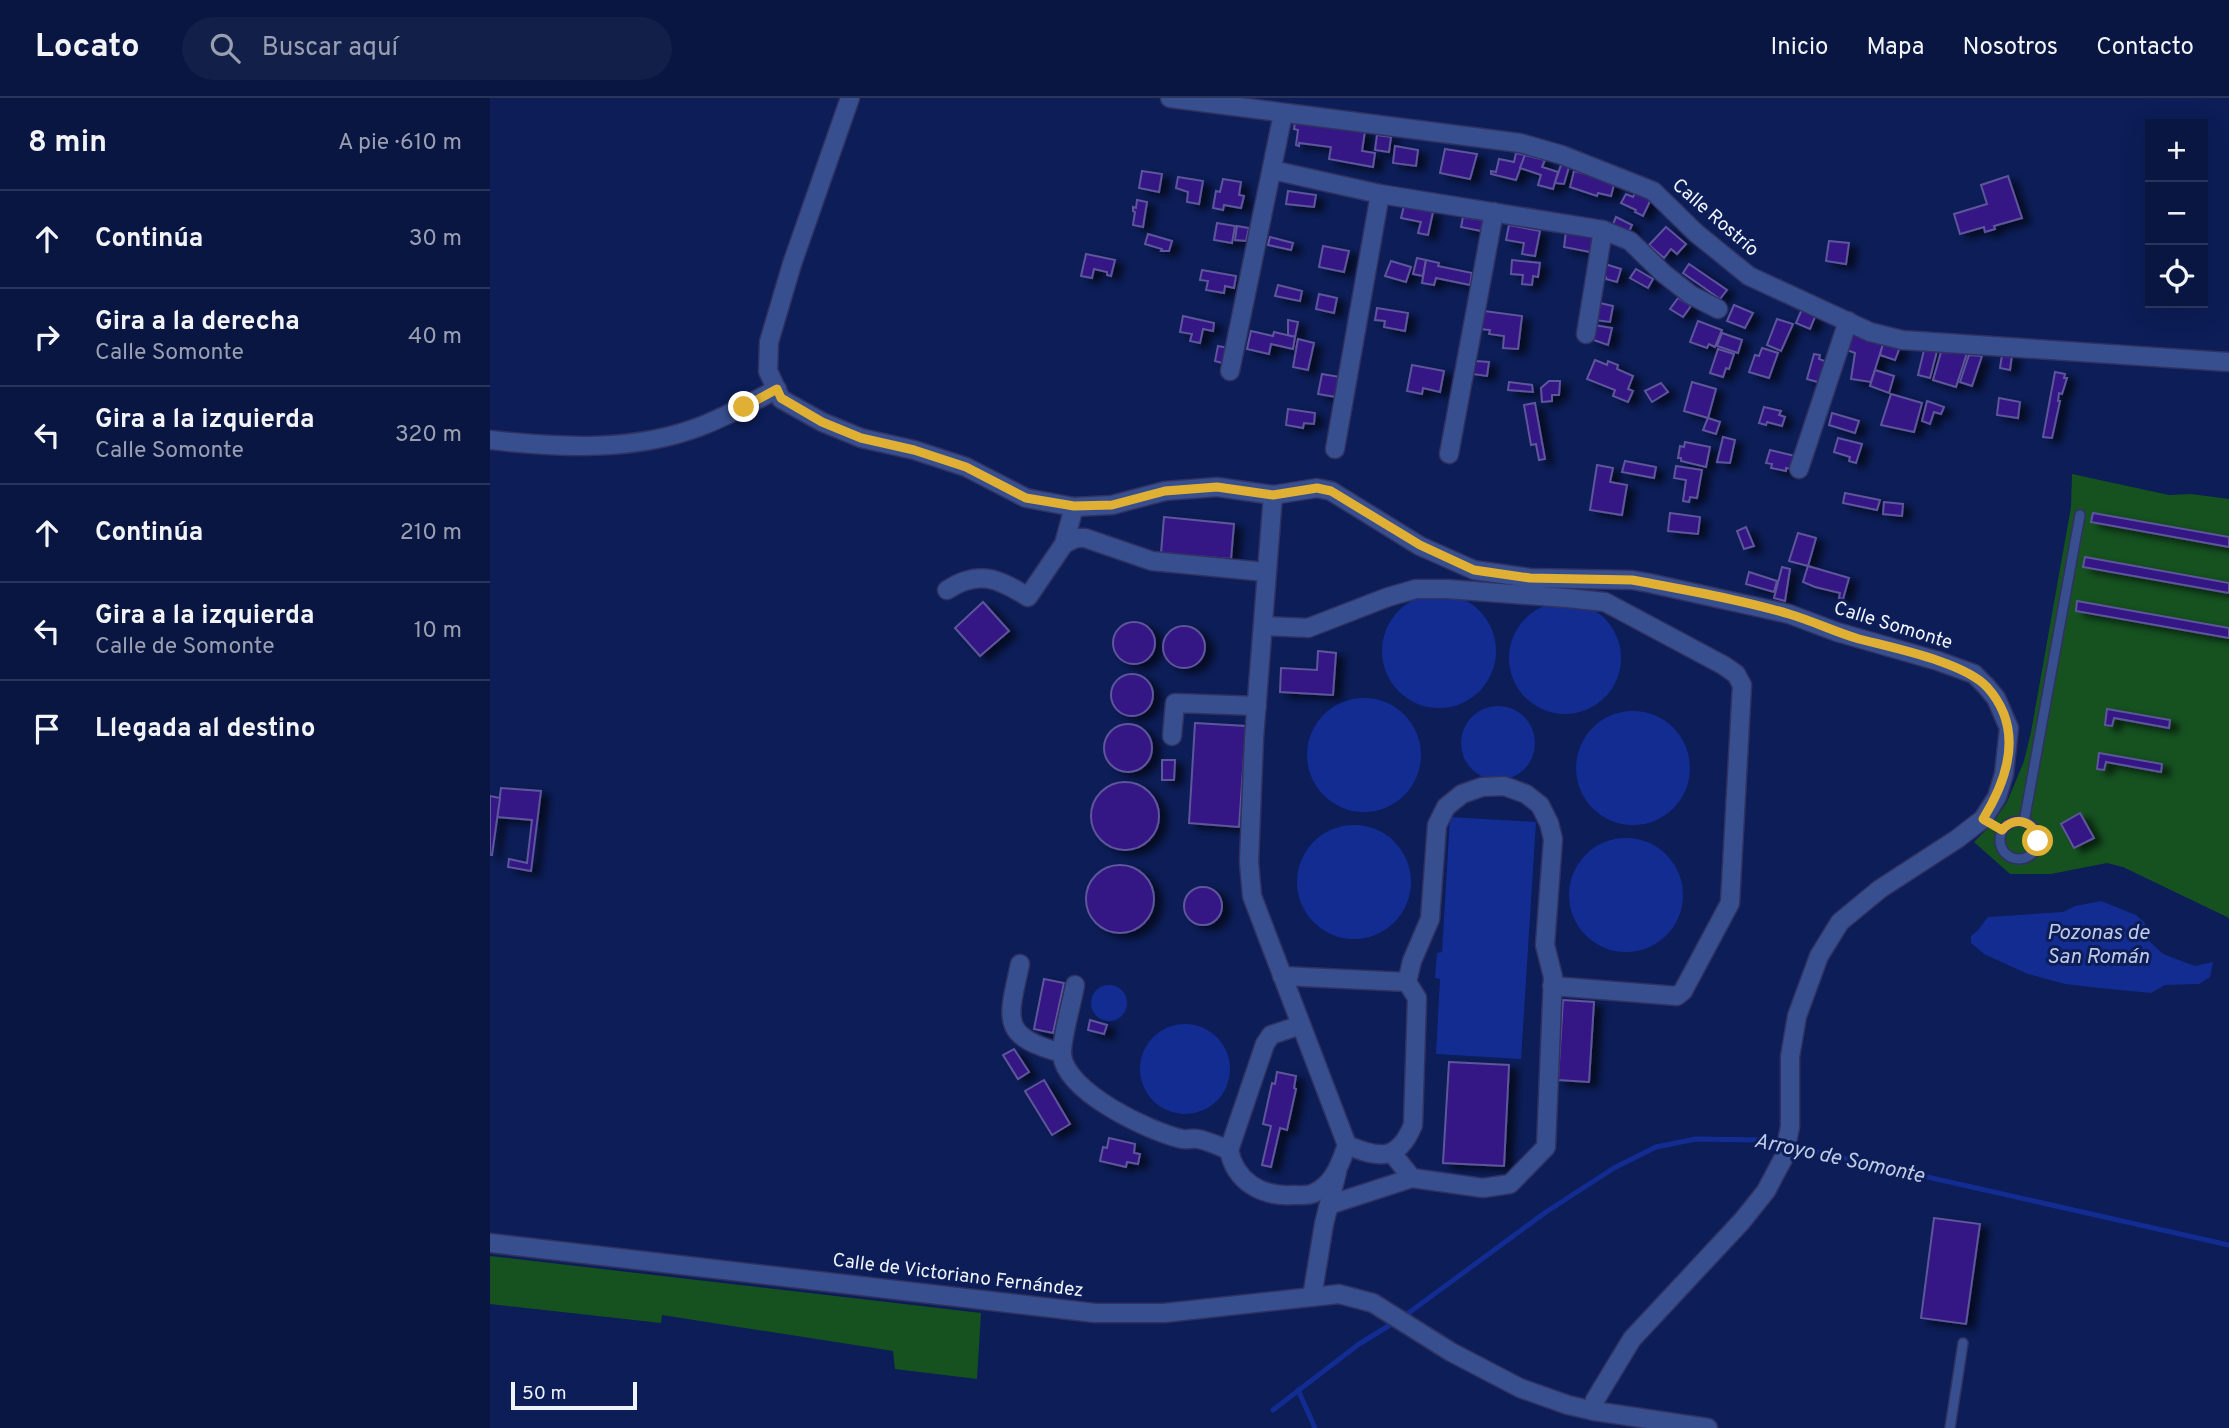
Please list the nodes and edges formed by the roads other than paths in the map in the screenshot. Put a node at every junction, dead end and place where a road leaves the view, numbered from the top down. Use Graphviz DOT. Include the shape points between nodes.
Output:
graph roads {
  1 [pos="850,98"];
  2 [pos="1170,98"];
  3 [pos="1283,114"];
  4 [pos="1272,170"];
  5 [pos="1380,194"];
  6 [pos="1494,212"];
  7 [pos="1603,230"];
  8 [pos="1718,309"];
  9 [pos="1849,321"];
  10 [pos="1586,334"];
  11 [pos="2229,362"];
  12 [pos="1230,371"];
  13 [pos="777,389"];
  14 [pos="490,440"];
  15 [pos="1335,449"];
  16 [pos="1449,454"];
  17 [pos="1799,470"];
  18 [pos="1273,495"];
  19 [pos="1074,506"];
  20 [pos="2080,515"];
  21 [pos="1064,544"];
  22 [pos="1266,572"];
  23 [pos="947,590"];
  24 [pos="1263,626"];
  25 [pos="1257,706"];
  26 [pos="1172,736"];
  27 [pos="1983,819"];
  28 [pos="2025,822"];
  29 [pos="2002,830"];
  30 [pos="1020,964"];
  31 [pos="1282,976"];
  32 [pos="1407,982"];
  33 [pos="1075,985"];
  34 [pos="1552,986"];
  35 [pos="1301,1025"];
  36 [pos="1062,1053"];
  37 [pos="1347,1145"];
  38 [pos="1228,1150"];
  39 [pos="1392,1153"];
  40 [pos="1337,1172"];
  41 [pos="1412,1178"];
  42 [pos="1329,1205"];
  43 [pos="490,1243"];
  44 [pos="1312,1297"];
  45 [pos="1964,1343"];
  46 [pos="1594,1410"];
  47 [pos="1708,1428"];
  48 [pos="1950,1428"];
  1 -- 13 [label="street" via="769,342 768,371"];
  2 -- 3 [label="street, Calle Rostrío"];
  3 -- 4 [label="street"];
  3 -- 9 [label="street, Calle Rostrío" via="1520,143 1562,155 1653,191 1749,276"];
  4 -- 5 [label="street"];
  4 -- 12 [label="street"];
  5 -- 6 [label="street"];
  5 -- 15 [label="street"];
  6 -- 7 [label="street"];
  6 -- 16 [label="street"];
  7 -- 8 [label="street" via="1630,242 1691,295"];
  7 -- 10 [label="street"];
  9 -- 11 [label="street, Calle Rostrío" via="1902,340"];
  9 -- 17 [label="street"];
  13 -- 14 [label="street" via="703,426 663,437 568,447"];
  13 -- 19 [label="street, Calle Somonte" via="781,398 822,422 861,438 966,467 1026,498"];
  18 -- 19 [label="street, Calle Somonte" via="1217,487 1165,491 1112,505"];
  18 -- 22 [label="street"];
  18 -- 27 [label="street, Calle Somonte" via="1317,488 1331,491 1420,545 1474,570 1530,578 1632,580 1710,595 1789,614 1974,674 1996,698 2010,728 2004,774"];
  19 -- 21 [label="street"];
  20 -- 28 [label="lane"];
  21 -- 22 [label="street" via="1085,538 1152,561"];
  21 -- 23 [label="street" via="1028,597 990,578 972,578"];
  22 -- 24 [label="street"];
  24 -- 25 [label="street"];
  24 -- 34 [label="street" via="1308,628 1416,589 1605,601 1736,674 1742,685 1730,903 1683,991 1677,996"];
  25 -- 26 [label="street" via="1175,703"];
  25 -- 31 [label="street" via="1249,862 1252,896"];
  27 -- 29 [label="lane"];
  27 -- 46 [label="street, Calle Somonte" via="1840,922 1819,956 1797,1016 1784,1157 1766,1191 1742,1221 1632,1339 1595,1400"];
  28 -- 29 [label="lane" via="2012,822"];
  28 -- 29 [label="lane" via="2035,829 2038,841 2034,853 2023,859 2010,858 2001,849"];
  30 -- 36 [label="street" via="1011,1007 1016,1033"];
  31 -- 32 [label="street"];
  31 -- 35 [label="street"];
  32 -- 34 [label="street" via="1430,919 1437,825 1446,807 1462,794 1482,786 1504,786 1540,805 1553,839 1545,945"];
  32 -- 39 [label="street" via="1417,998 1413,1125 1406,1142"];
  33 -- 36 [label="street"];
  34 -- 41 [label="street" via="1546,1147 1510,1184 1483,1188"];
  35 -- 37 [label="street"];
  35 -- 38 [label="street" via="1271,1035 1265,1044"];
  36 -- 38 [label="street" via="1071,1076 1099,1101 1183,1139"];
  37 -- 39 [label="street" via="1379,1155"];
  37 -- 40 [label="street"];
  38 -- 40 [label="street" via="1240,1177 1271,1194 1312,1194"];
  39 -- 41 [label="street"];
  40 -- 42 [label="street"];
  41 -- 42 [label="street"];
  42 -- 44 [label="street"];
  43 -- 44 [label="street, Calle de Victoriano Fernández" via="1095,1313 1164,1313"];
  44 -- 46 [label="street, Calle de Victoriano Fernández" via="1339,1294 1373,1303 1520,1388"];
  45 -- 48 [label="lane"];
  46 -- 47 [label="street, Calle de Victoriano Fernández"];
}
